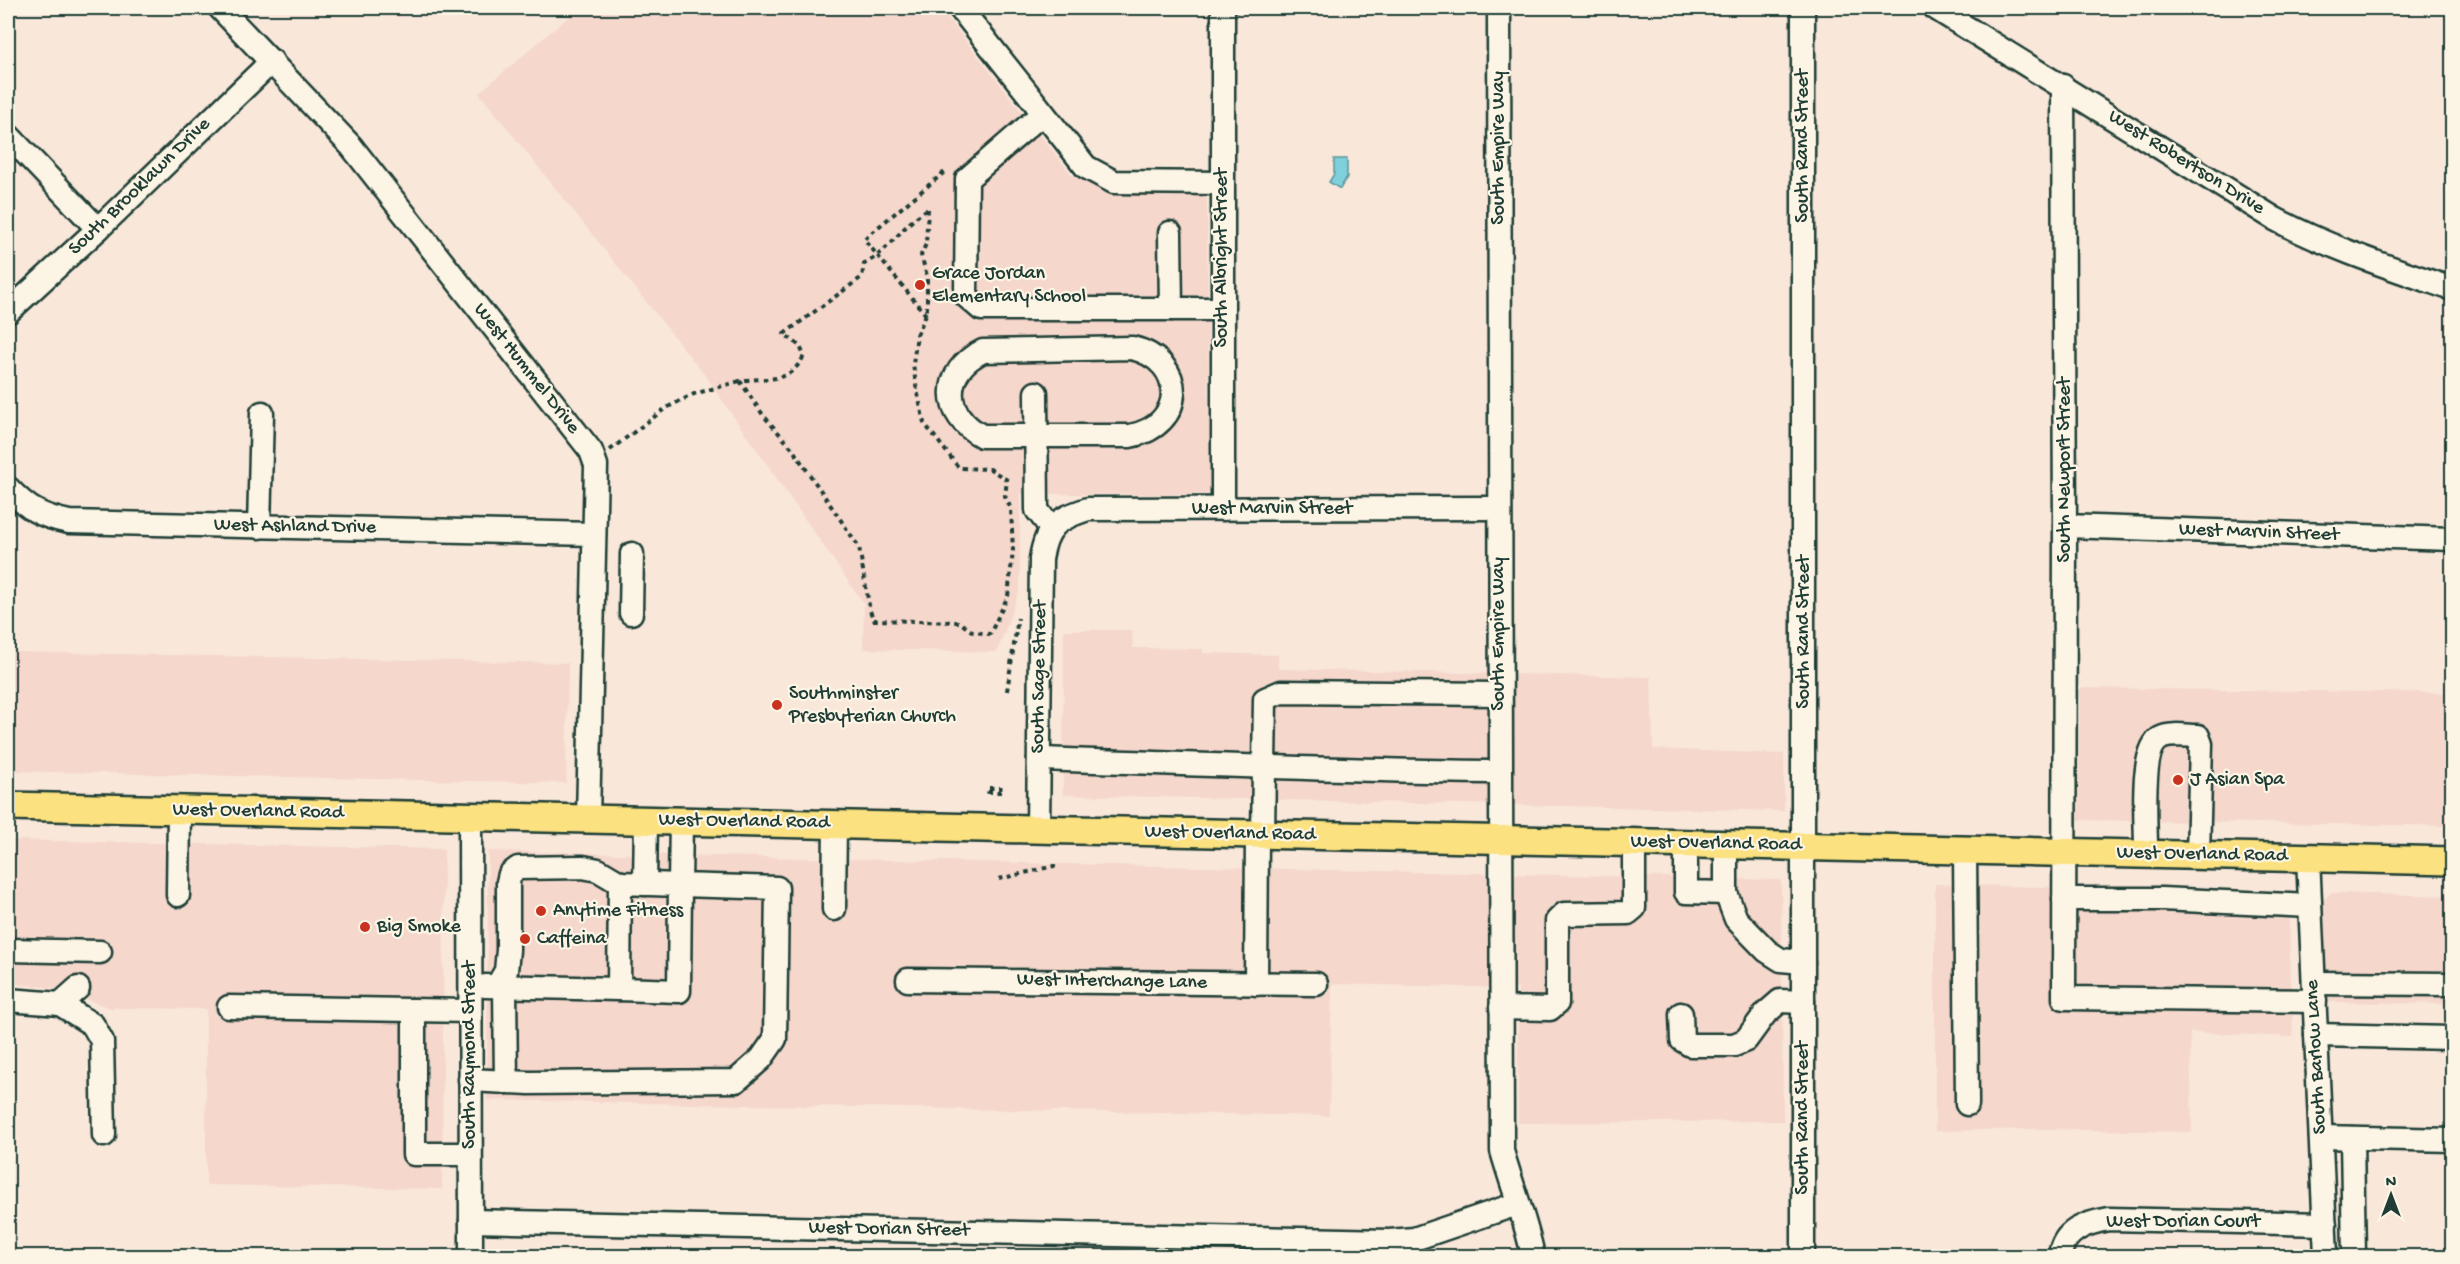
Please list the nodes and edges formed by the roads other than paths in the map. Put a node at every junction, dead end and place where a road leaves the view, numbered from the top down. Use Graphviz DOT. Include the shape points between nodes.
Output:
graph roads {
  1 [pos="220,8"];
  2 [pos="960,8"];
  3 [pos="1223,8"];
  4 [pos="1499,8"];
  5 [pos="1803,8"];
  6 [pos="1935,8"];
  7 [pos="272,61"];
  8 [pos="2063,86"];
  9 [pos="1043,113"];
  10 [pos="8,135"];
  11 [pos="1221,183"];
  12 [pos="98,229"];
  13 [pos="1170,233"];
  14 [pos="2452,289"];
  15 [pos="1170,309"];
  16 [pos="1222,309"];
  17 [pos="8,312"];
  18 [pos="1036,393"];
  19 [pos="262,413"];
  20 [pos="1036,436"];
  21 [pos="8,488"];
  22 [pos="1499,508"];
  23 [pos="1223,509"];
  24 [pos="2065,526"];
  25 [pos="259,527"];
  26 [pos="1051,528"];
  27 [pos="594,534"];
  28 [pos="2452,539"];
  29 [pos="632,554"];
  30 [pos="631,614"];
  31 [pos="1500,694"];
  32 [pos="1039,759"];
  33 [pos="1264,766"];
  34 [pos="1500,772"];
  35 [pos="8,806"];
  36 [pos="179,810"];
  37 [pos="470,817"];
  38 [pos="588,819"];
  39 [pos="646,820"];
  40 [pos="681,821"];
  41 [pos="835,824"];
  42 [pos="1038,829"];
  43 [pos="1260,835"];
  44 [pos="1500,841"];
  45 [pos="1634,843"];
  46 [pos="1686,844"];
  47 [pos="1726,844"];
  48 [pos="1804,846"];
  49 [pos="1965,849"];
  50 [pos="2064,853"];
  51 [pos="2146,854"];
  52 [pos="2198,855"];
  53 [pos="2308,857"];
  54 [pos="2452,861"];
  55 [pos="620,883"];
  56 [pos="645,884"];
  57 [pos="681,885"];
  58 [pos="1726,893"];
  59 [pos="178,895"];
  60 [pos="2064,899"];
  61 [pos="2310,906"];
  62 [pos="834,909"];
  63 [pos="8,950"];
  64 [pos="100,952"];
  65 [pos="1803,962"];
  66 [pos="908,980"];
  67 [pos="1256,984"];
  68 [pos="1316,984"];
  69 [pos="2446,984"];
  70 [pos="470,986"];
  71 [pos="501,986"];
  72 [pos="78,988"];
  73 [pos="619,989"];
  74 [pos="2315,992"];
  75 [pos="8,1000"];
  76 [pos="1803,1002"];
  77 [pos="60,1004"];
  78 [pos="229,1007"];
  79 [pos="1501,1008"];
  80 [pos="414,1010"];
  81 [pos="470,1011"];
  82 [pos="1681,1014"];
  83 [pos="2316,1035"];
  84 [pos="2452,1038"];
  85 [pos="470,1080"];
  86 [pos="506,1082"];
  87 [pos="1967,1104"];
  88 [pos="104,1135"];
  89 [pos="2321,1137"];
  90 [pos="2352,1138"];
  91 [pos="2452,1140"];
  92 [pos="470,1154"];
  93 [pos="1517,1204"];
  94 [pos="471,1221"];
  95 [pos="2325,1224"];
  96 [pos="471,1257"];
  97 [pos="1533,1257"];
  98 [pos="1803,1257"];
  99 [pos="2060,1257"];
  100 [pos="2326,1257"];
  101 [pos="2354,1257"];
  1 -- 7 [label="street, West Hummel Drive"];
  2 -- 9 [label="street"];
  3 -- 11 [label="street, South Albright Street"];
  4 -- 22 [label="street, South Empire Way"];
  5 -- 48 [label="street, South Rand Street"];
  6 -- 8 [label="street, West Robertson Drive"];
  7 -- 12 [label="street, South Brooklawn Drive"];
  7 -- 27 [label="street, West Hummel Drive" via="351,146 591,451 596,465"];
  8 -- 14 [label="street, West Robertson Drive" via="2311,238"];
  8 -- 24 [label="street, South Newport Street"];
  9 -- 11 [label="street" via="1086,167 1114,182"];
  9 -- 15 [label="street" via="968,179 966,296 981,309"];
  10 -- 12 [label="street"];
  11 -- 16 [label="street, South Albright Street"];
  12 -- 17 [label="street, South Brooklawn Drive"];
  13 -- 15 [label="street"];
  15 -- 16 [label="street"];
  16 -- 23 [label="street, South Albright Street"];
  18 -- 20 [label="street"];
  19 -- 25 [label="street"];
  20 -- 20 [label="street" via="1144,434 1166,416 1172,402 1169,372 1147,351 1132,348 983,351 970,357 960,367 952,386 953,407 960,419 982,436"];
  20 -- 26 [label="street" via="1037,510"];
  21 -- 25 [label="street, West Ashland Drive" via="24,505 44,517 69,522"];
  22 -- 23 [label="street, West Marvin Street"];
  22 -- 31 [label="street, South Empire Way"];
  23 -- 26 [label="street, West Marvin Street" via="1088,509 1066,516"];
  24 -- 28 [label="street, West Marvin Street"];
  24 -- 50 [label="street, South Newport Street"];
  25 -- 27 [label="street, West Ashland Drive"];
  26 -- 32 [label="street, South Sage Street" via="1041,559"];
  27 -- 38 [label="street, West Hummel Drive"];
  29 -- 30 [label="street"];
  31 -- 33 [label="street" via="1281,692 1265,699"];
  31 -- 34 [label="street, South Empire Way"];
  32 -- 33 [label="street"];
  32 -- 42 [label="street, South Sage Street"];
  33 -- 34 [label="street"];
  33 -- 43 [label="street"];
  34 -- 44 [label="street, South Empire Way"];
  35 -- 36 [label="main road, West Overland Road"];
  36 -- 37 [label="main road, West Overland Road"];
  36 -- 59 [label="street"];
  37 -- 38 [label="main road, West Overland Road"];
  37 -- 70 [label="street, South Raymond Street"];
  38 -- 39 [label="main road, West Overland Road"];
  39 -- 40 [label="main road, West Overland Road"];
  39 -- 56 [label="street"];
  40 -- 41 [label="main road, West Overland Road"];
  40 -- 57 [label="street"];
  41 -- 42 [label="main road, West Overland Road"];
  41 -- 62 [label="street"];
  42 -- 43 [label="main road, West Overland Road"];
  43 -- 44 [label="main road, West Overland Road"];
  43 -- 67 [label="street"];
  44 -- 45 [label="main road, West Overland Road"];
  44 -- 79 [label="street, South Empire Way"];
  45 -- 46 [label="main road, West Overland Road"];
  45 -- 79 [label="street" via="1634,908 1628,913 1563,914 1557,921 1557,1003 1550,1009"];
  46 -- 47 [label="main road, West Overland Road"];
  46 -- 58 [label="street" via="1686,892"];
  47 -- 48 [label="main road, West Overland Road"];
  47 -- 58 [label="street"];
  48 -- 49 [label="main road, West Overland Road"];
  48 -- 65 [label="street, South Rand Street"];
  49 -- 50 [label="main road, West Overland Road"];
  49 -- 87 [label="street"];
  50 -- 51 [label="main road, West Overland Road"];
  50 -- 60 [label="street, South Newport Street"];
  51 -- 52 [label="main road, West Overland Road"];
  51 -- 52 [label="street" via="2145,786 2150,753 2163,736 2198,736"];
  52 -- 53 [label="main road, West Overland Road"];
  53 -- 54 [label="main road, West Overland Road"];
  53 -- 61 [label="street, South Barlow Lane"];
  55 -- 56 [label="street"];
  55 -- 71 [label="street" via="598,870 583,867 518,868 510,874 508,950"];
  55 -- 73 [label="street"];
  56 -- 57 [label="street"];
  57 -- 73 [label="street" via="679,991"];
  57 -- 86 [label="street" via="777,888 775,1039 761,1059 736,1081"];
  58 -- 65 [label="street" via="1736,919 1767,951 1781,960"];
  60 -- 61 [label="street"];
  60 -- 74 [label="street, South Newport Street" via="2064,998"];
  61 -- 74 [label="street, South Barlow Lane"];
  63 -- 64 [label="street"];
  65 -- 76 [label="street, South Rand Street"];
  66 -- 67 [label="street, West Interchange Lane"];
  67 -- 68 [label="street, West Interchange Lane"];
  69 -- 74 [label="street"];
  70 -- 71 [label="street"];
  70 -- 81 [label="street, South Raymond Street"];
  71 -- 73 [label="street"];
  71 -- 86 [label="street"];
  72 -- 77 [label="street"];
  74 -- 83 [label="street, South Barlow Lane"];
  75 -- 77 [label="street"];
  76 -- 82 [label="street" via="1780,1001 1746,1040 1734,1045 1690,1045 1682,1040"];
  76 -- 98 [label="street, South Rand Street"];
  77 -- 88 [label="street" via="93,1025 102,1041"];
  78 -- 80 [label="street"];
  79 -- 93 [label="street, South Empire Way" via="1502,1151"];
  80 -- 81 [label="street"];
  80 -- 92 [label="street" via="414,1154"];
  81 -- 85 [label="street, South Raymond Street"];
  83 -- 84 [label="street"];
  83 -- 89 [label="street, South Barlow Lane"];
  85 -- 86 [label="street"];
  85 -- 92 [label="street, South Raymond Street"];
  89 -- 90 [label="street"];
  89 -- 95 [label="street, South Barlow Lane"];
  90 -- 91 [label="street"];
  90 -- 101 [label="street"];
  92 -- 94 [label="street, South Raymond Street"];
  93 -- 94 [label="street, West Dorian Street" via="1414,1239 1389,1241"];
  93 -- 97 [label="street, South Empire Way"];
  94 -- 96 [label="street, South Raymond Street"];
  95 -- 99 [label="street, West Dorian Court" via="2109,1219 2072,1232"];
  95 -- 100 [label="street, South Barlow Lane"];
}
